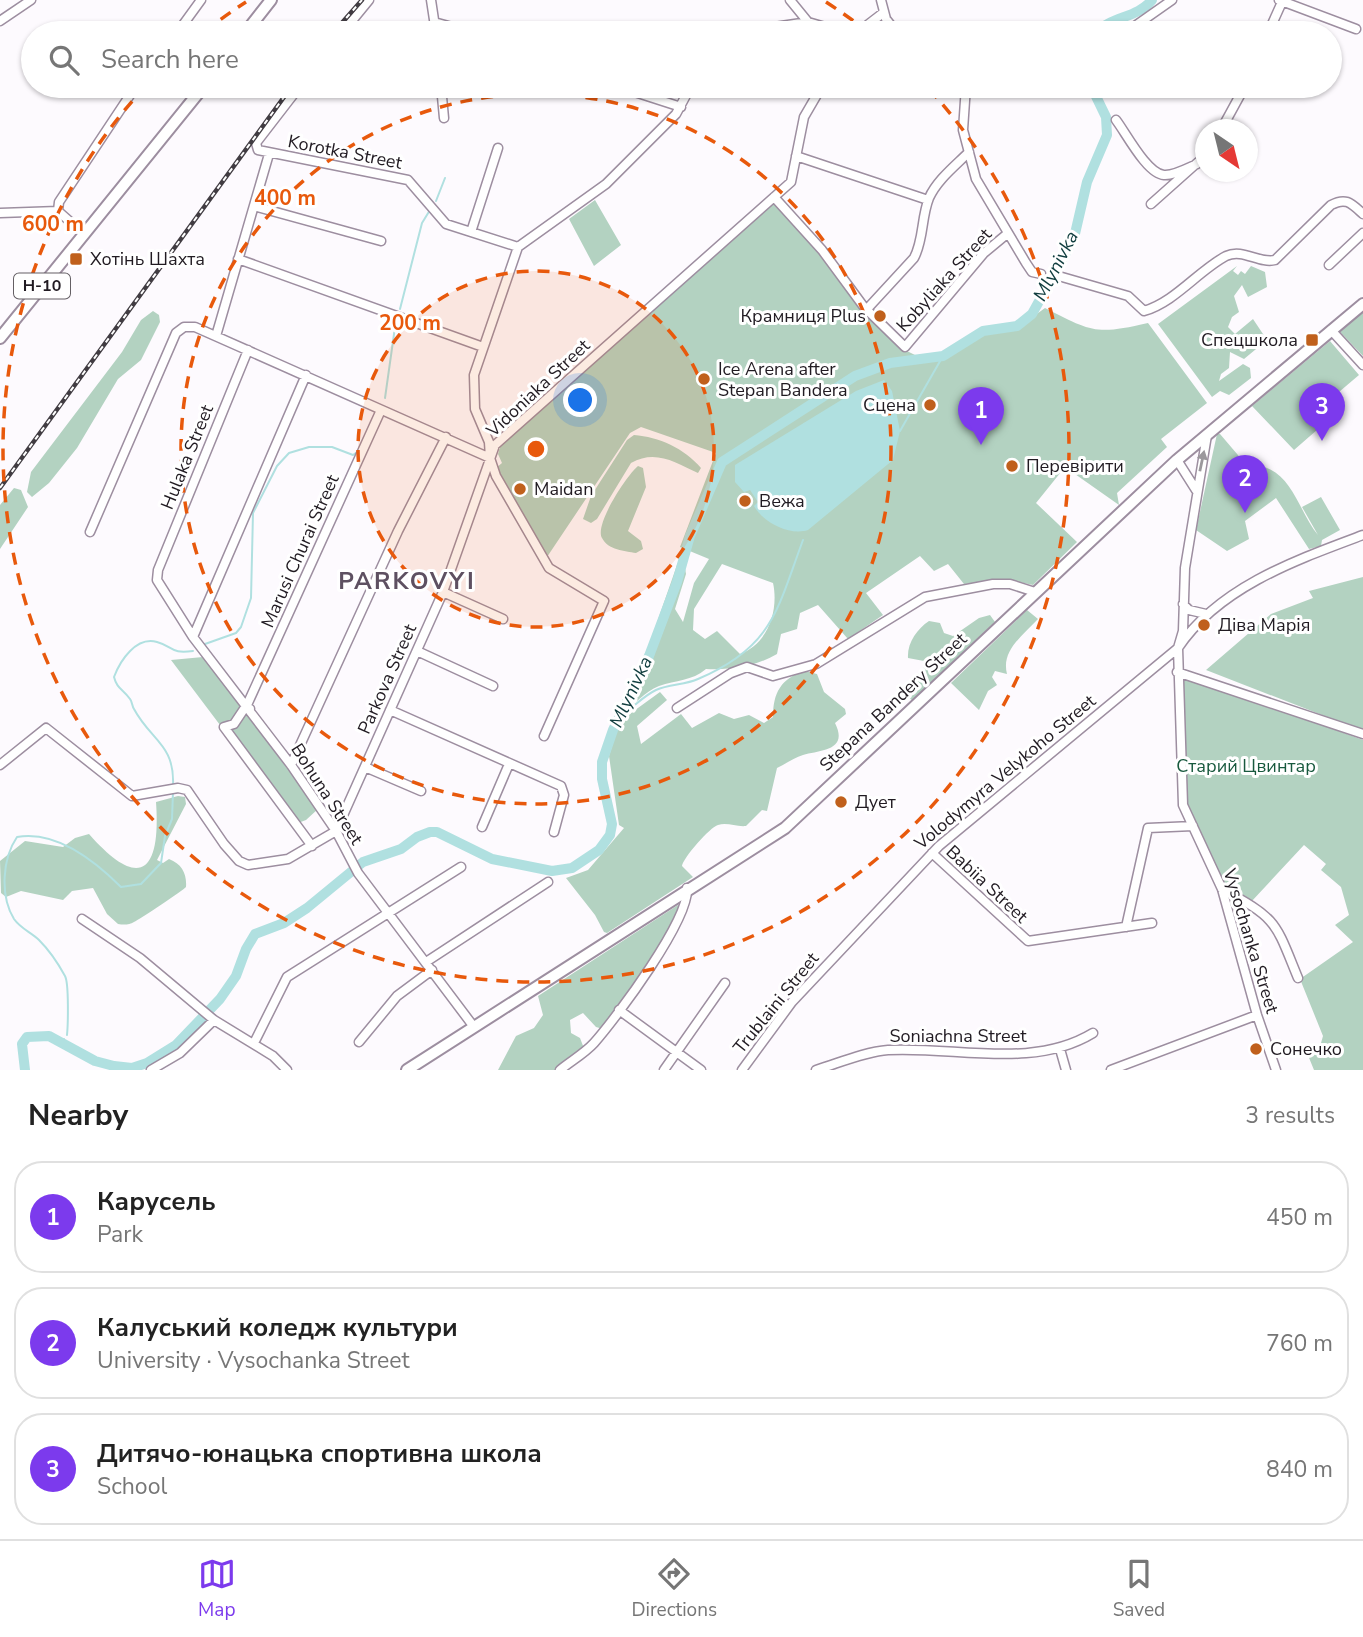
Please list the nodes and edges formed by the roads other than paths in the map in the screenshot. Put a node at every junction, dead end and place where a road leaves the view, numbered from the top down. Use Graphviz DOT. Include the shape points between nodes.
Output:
graph roads {
  1 [pos="32,0"];
  2 [pos="201,0"];
  3 [pos="271,0"];
  4 [pos="369,0"];
  5 [pos="430,0"];
  6 [pos="790,0"];
  7 [pos="881,0"];
  8 [pos="1171,0"];
  9 [pos="1280,1"];
  10 [pos="883,13"];
  11 [pos="0,20"];
  12 [pos="186,21"];
  13 [pos="254,21"];
  14 [pos="352,21"];
  15 [pos="434,21"];
  16 [pos="807,21"];
  17 [pos="873,21"];
  18 [pos="889,21"];
  19 [pos="1142,21"];
  20 [pos="1272,21"];
  21 [pos="1334,21"];
  22 [pos="1342,24"];
  23 [pos="1356,29"];
  24 [pos="128,98"];
  25 [pos="194,98"];
  26 [pos="291,98"];
  27 [pos="442,98"];
  28 [pos="653,98"];
  29 [pos="685,98"];
  30 [pos="815,98"];
  31 [pos="965,98"];
  32 [pos="1238,98"];
  33 [pos="681,107"];
  34 [pos="444,118"];
  35 [pos="1227,119"];
  36 [pos="1116,120"];
  37 [pos="498,148"];
  38 [pos="969,152"];
  39 [pos="269,154"];
  40 [pos="796,156"];
  41 [pos="1195,165"];
  42 [pos="1195,166"];
  43 [pos="774,197"];
  44 [pos="928,200"];
  45 [pos="1151,204"];
  46 [pos="254,206"];
  47 [pos="58,211"];
  48 [pos="0,213"];
  49 [pos="1363,214"];
  50 [pos="471,233"];
  51 [pos="1363,233"];
  52 [pos="84,234"];
  53 [pos="1007,234"];
  54 [pos="381,241"];
  55 [pos="518,247"];
  56 [pos="238,259"];
  57 [pos="1329,265"];
  58 [pos="1041,274"];
  59 [pos="1062,277"];
  60 [pos="1363,304"];
  61 [pos="867,309"];
  62 [pos="1331,330"];
  63 [pos="216,336"];
  64 [pos="0,338"];
  65 [pos="483,347"];
  66 [pos="248,350"];
  67 [pos="1363,365"];
  68 [pos="306,375"];
  69 [pos="381,410"];
  70 [pos="1208,432"];
  71 [pos="446,437"];
  72 [pos="490,458"];
  73 [pos="1177,460"];
  74 [pos="1196,490"];
  75 [pos="90,532"];
  76 [pos="1363,535"];
  77 [pos="157,576"];
  78 [pos="443,592"];
  79 [pos="1035,592"];
  80 [pos="1183,604"];
  81 [pos="1206,614"];
  82 [pos="503,619"];
  83 [pos="193,637"];
  84 [pos="1178,648"];
  85 [pos="417,651"];
  86 [pos="1177,672"];
  87 [pos="493,686"];
  88 [pos="249,707"];
  89 [pos="677,708"];
  90 [pos="390,710"];
  91 [pos="1363,734"];
  92 [pos="544,736"];
  93 [pos="509,764"];
  94 [pos="0,765"];
  95 [pos="291,765"];
  96 [pos="365,767"];
  97 [pos="421,791"];
  98 [pos="1193,826"];
  99 [pos="482,827"];
  100 [pos="336,831"];
  101 [pos="554,832"];
  102 [pos="312,846"];
  103 [pos="932,853"];
  104 [pos="461,867"];
  105 [pos="548,882"];
  106 [pos="687,888"];
  107 [pos="1222,889"];
  108 [pos="387,912"];
  109 [pos="82,919"];
  110 [pos="1152,923"];
  111 [pos="1126,927"];
  112 [pos="835,955"];
  113 [pos="426,962"];
  114 [pos="432,970"];
  115 [pos="1298,978"];
  116 [pos="725,984"];
  117 [pos="619,1010"];
  118 [pos="1257,1015"];
  119 [pos="212,1019"];
  120 [pos="474,1027"];
  121 [pos="1093,1033"];
  122 [pos="359,1042"];
  123 [pos="254,1043"];
  124 [pos="1060,1049"];
  125 [pos="676,1053"];
  126 [pos="151,1070"];
  127 [pos="287,1070"];
  128 [pos="407,1070"];
  129 [pos="560,1070"];
  130 [pos="664,1070"];
  131 [pos="701,1070"];
  132 [pos="742,1070"];
  133 [pos="816,1070"];
  134 [pos="1066,1070"];
  135 [pos="1111,1070"];
  136 [pos="1276,1070"];
  1 -- 11 [label="street"];
  2 -- 12 [label="street"];
  3 -- 13 [label="main road"];
  4 -- 14 [label="street"];
  5 -- 15 [label="street"];
  6 -- 16 [label="street"];
  7 -- 10 [label="street"];
  8 -- 19 [label="street"];
  9 -- 20 [label="street"];
  9 -- 21 [label="street"];
  10 -- 17 [label="street"];
  10 -- 18 [label="street"];
  22 -- 23 [label="street"];
  24 -- 47 [label="street" via="66,189"];
  25 -- 52 [label="main road, Н-10"];
  26 -- 39 [label="street" via="256,143 258,150"];
  27 -- 34 [label="street"];
  28 -- 33 [label="street"];
  29 -- 33 [label="street"];
  30 -- 40 [label="street, Vidoniaka Street" via="804,117"];
  31 -- 38 [label="street" via="962,130"];
  32 -- 35 [label="street"];
  33 -- 55 [label="street" via="606,184"];
  36 -- 41 [label="street" via="1159,174 1166,176"];
  37 -- 50 [label="street"];
  38 -- 44 [label="street"];
  38 -- 53 [label="street" via="976,179"];
  39 -- 46 [label="street"];
  39 -- 50 [label="street, Korotka Street" via="408,180 446,225"];
  40 -- 43 [label="street, Vidoniaka Street" via="791,182"];
  40 -- 44 [label="street"];
  42 -- 45 [label="street"];
  43 -- 61 [label="street"];
  43 -- 72 [label="street, Vidoniaka Street" via="508,433 495,445"];
  44 -- 61 [label="street" via="914,258"];
  46 -- 54 [label="street"];
  46 -- 56 [label="street"];
  47 -- 48 [label="street"];
  47 -- 52 [label="street"];
  49 -- 59 [label="street" via="1341,200 1275,260 1232,254 1144,311 1128,296"];
  50 -- 55 [label="street, Korotka Street"];
  51 -- 57 [label="street"];
  52 -- 64 [label="main road, Н-10"];
  53 -- 58 [label="street" via="1032,272"];
  53 -- 61 [label="street, Kobyliaka Street" via="984,253 905,348"];
  55 -- 65 [label="street"];
  56 -- 63 [label="street"];
  56 -- 65 [label="street"];
  60 -- 62 [label="main road, Stepana Bandery Street"];
  62 -- 67 [label="street"];
  62 -- 70 [label="main road, Stepana Bandery Street"];
  63 -- 66 [label="street, Vidoniaka Street"];
  63 -- 75 [label="street, Vidoniaka Street" via="195,327 176,333"];
  65 -- 72 [label="street" via="474,375 473,399"];
  66 -- 68 [label="street, Vidoniaka Street"];
  66 -- 77 [label="street, Hulaka Street"];
  68 -- 69 [label="street, Vidoniaka Street"];
  68 -- 83 [label="street"];
  69 -- 71 [label="street, Vidoniaka Street"];
  69 -- 88 [label="street, Marusi Churai Street"];
  70 -- 73 [label="main road, Stepana Bandery Street"];
  74 -- 70 [label="street, Vysochanka Street, one-way"];
  71 -- 72 [label="street, Vidoniaka Street"];
  71 -- 95 [label="street"];
  72 -- 78 [label="street, Parkova Street"];
  72 -- 92 [label="street" via="549,568 604,601"];
  73 -- 74 [label="street"];
  73 -- 79 [label="main road, Stepana Bandery Street"];
  74 -- 80 [label="street, Vysochanka Street"];
  76 -- 81 [label="street, Volodymyra Velykoho Street" via="1275,571"];
  77 -- 83 [label="street, Bohuna Street"];
  78 -- 82 [label="street"];
  78 -- 85 [label="street, Parkova Street"];
  79 -- 89 [label="street" via="993,584 925,597 816,664 773,677 747,667"];
  79 -- 106 [label="main road, Stepana Bandery Street" via="785,828"];
  80 -- 81 [label="street"];
  80 -- 84 [label="street, Vysochanka Street"];
  81 -- 84 [label="street, Volodymyra Velykoho Street"];
  83 -- 88 [label="street, Bohuna Street"];
  84 -- 86 [label="street, Vysochanka Street"];
  84 -- 103 [label="street, Volodymyra Velykoho Street"];
  85 -- 87 [label="street"];
  85 -- 90 [label="street, Parkova Street"];
  86 -- 91 [label="street"];
  86 -- 98 [label="street, Vysochanka Street" via="1183,805"];
  88 -- 95 [label="street, Bohuna Street"];
  88 -- 102 [label="street" via="234,724 224,727"];
  90 -- 93 [label="street"];
  90 -- 96 [label="street, Parkova Street"];
  93 -- 99 [label="street"];
  93 -- 101 [label="street" via="561,786 564,795"];
  94 -- 102 [label="street" via="46,728 132,796 178,788 191,793 224,844 243,864 288,859"];
  95 -- 100 [label="street, Bohuna Street"];
  96 -- 97 [label="street"];
  96 -- 100 [label="street, Parkova Street"];
  98 -- 107 [label="street, Vysochanka Street"];
  98 -- 111 [label="street" via="1148,828"];
  100 -- 102 [label="street"];
  100 -- 108 [label="street, Bohuna Street" via="358,873"];
  103 -- 111 [label="street, Babiia Street" via="1028,941"];
  103 -- 112 [label="street, Volodymyra Velykoho Street"];
  104 -- 108 [label="street"];
  105 -- 113 [label="street"];
  106 -- 117 [label="street" via="680,920"];
  106 -- 120 [label="main road, Stepana Bandery Street"];
  107 -- 115 [label="street" via="1265,914 1278,928"];
  107 -- 118 [label="street, Vysochanka Street"];
  108 -- 113 [label="street, Bohuna Street"];
  108 -- 123 [label="street" via="287,977"];
  109 -- 119 [label="street" via="140,958"];
  110 -- 111 [label="street"];
  112 -- 132 [label="street, Trublaini Street" via="792,1002"];
  113 -- 114 [label="street, Bohuna Street"];
  114 -- 120 [label="street, Bohuna Street"];
  114 -- 122 [label="street" via="397,996"];
  116 -- 125 [label="street"];
  117 -- 125 [label="street"];
  117 -- 129 [label="street" via="592,1045"];
  118 -- 135 [label="street"];
  118 -- 136 [label="street, Vysochanka Street"];
  119 -- 123 [label="street"];
  119 -- 126 [label="street" via="180,1053"];
  120 -- 128 [label="main road, Stepana Bandery Street"];
  121 -- 124 [label="street, Soniachna Street"];
  123 -- 127 [label="street"];
  124 -- 133 [label="street, Soniachna Street" via="1033,1053 886,1050"];
  124 -- 134 [label="street"];
  125 -- 130 [label="street"];
  125 -- 131 [label="street"];
}
